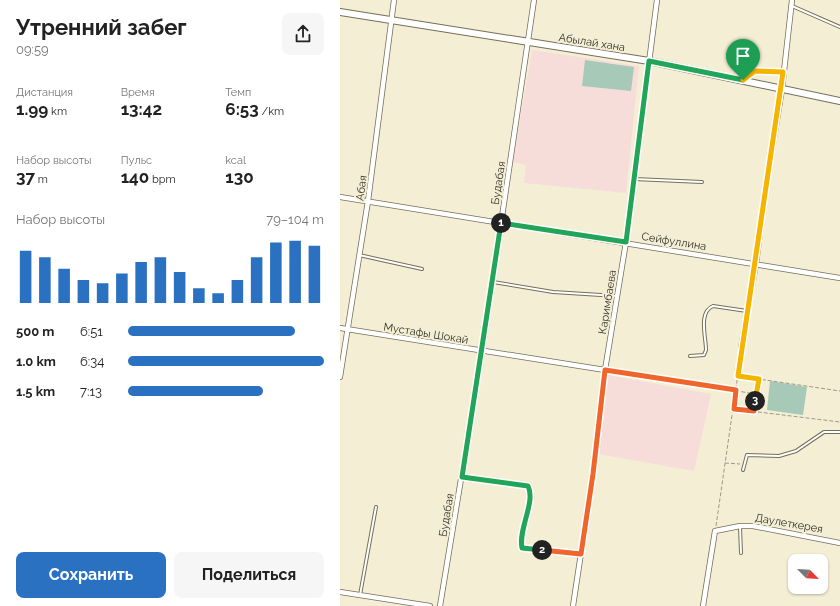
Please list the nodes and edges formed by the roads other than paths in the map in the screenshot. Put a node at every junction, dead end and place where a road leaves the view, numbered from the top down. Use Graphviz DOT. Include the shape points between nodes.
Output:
graph roads {
  1 [pos="394,0"];
  2 [pos="534,0"];
  3 [pos="657,0"];
  4 [pos="792,0"];
  5 [pos="791,6"];
  6 [pos="340,12"];
  7 [pos="392,20"];
  8 [pos="840,28"];
  9 [pos="528,42"];
  10 [pos="649,61"];
  11 [pos="783,72"];
  12 [pos="743,80"];
  13 [pos="782,89"];
  14 [pos="840,101"];
  15 [pos="634,179"];
  16 [pos="702,182"];
  17 [pos="340,197"];
  18 [pos="368,201"];
  19 [pos="501,222"];
  20 [pos="626,242"];
  21 [pos="359,255"];
  22 [pos="756,264"];
  23 [pos="422,268"];
  24 [pos="840,278"];
  25 [pos="492,282"];
  26 [pos="617,296"];
  27 [pos="748,311"];
  28 [pos="340,328"];
  29 [pos="347,330"];
  30 [pos="741,348"];
  31 [pos="482,352"];
  32 [pos="690,356"];
  33 [pos="605,370"];
  34 [pos="340,377"];
  35 [pos="840,432"];
  36 [pos="744,470"];
  37 [pos="462,477"];
  38 [pos="376,508"];
  39 [pos="740,526"];
  40 [pos="840,543"];
  41 [pos="741,553"];
  42 [pos="581,554"];
  43 [pos="340,592"];
  44 [pos="360,595"];
  45 [pos="430,606"];
  46 [pos="440,606"];
  47 [pos="573,606"];
  48 [pos="703,606"];
  1 -- 7 [label="street, Абая"];
  2 -- 9 [label="street, Будабая"];
  3 -- 10 [label="street, Каримбаева"];
  4 -- 5 [label="street"];
  5 -- 8 [label="lane"];
  5 -- 11 [label="street"];
  6 -- 7 [label="main road, Абылай хана"];
  7 -- 9 [label="main road, Абылай хана"];
  7 -- 18 [label="street, Абая"];
  9 -- 10 [label="main road, Абылай хана"];
  9 -- 19 [label="street, Будабая"];
  10 -- 12 [label="main road, Абылай хана"];
  10 -- 15 [label="street, Каримбаева"];
  11 -- 12 [label="lane" via="755,71"];
  11 -- 13 [label="street"];
  12 -- 13 [label="main road, Абылай хана"];
  13 -- 14 [label="main road, Абылай хана"];
  13 -- 22 [label="street"];
  15 -- 16 [label="lane"];
  15 -- 20 [label="street, Каримбаева"];
  17 -- 18 [label="street, Сейфуллина"];
  18 -- 19 [label="street, Сейфуллина"];
  18 -- 21 [label="street, Абая"];
  19 -- 20 [label="street, Сейфуллина"];
  19 -- 25 [label="street, Будабая"];
  20 -- 22 [label="street, Сейфуллина"];
  20 -- 26 [label="street, Каримбаева"];
  21 -- 23 [label="lane"];
  21 -- 29 [label="street, Абая"];
  22 -- 24 [label="street, Сейфуллина"];
  22 -- 27 [label="street"];
  25 -- 26 [label="lane" via="553,292"];
  25 -- 31 [label="street, Будабая"];
  26 -- 33 [label="street, Каримбаева"];
  27 -- 30 [label="street"];
  27 -- 32 [label="lane" via="713,306 706,310 706,350 704,355"];
  28 -- 29 [label="street, Мустафы Шокай"];
  29 -- 31 [label="street, Мустафы Шокай"];
  29 -- 34 [label="street, Абая"];
  31 -- 33 [label="street, Мустафы Шокай"];
  31 -- 37 [label="street, Будабая"];
  33 -- 42 [label="street, Каримбаева"];
  35 -- 36 [label="lane" via="824,432 796,451 779,456 747,455"];
  37 -- 42 [label="lane" via="528,486 529,502 520,539 522,548"];
  37 -- 46 [label="street, Будабая"];
  38 -- 44 [label="lane"];
  39 -- 40 [label="street, Даулеткерея" via="753,526"];
  39 -- 41 [label="lane"];
  39 -- 48 [label="street, Даулеткерея" via="715,531"];
  42 -- 47 [label="street, Каримбаева"];
  43 -- 44 [label="street"];
  44 -- 45 [label="street"];
}
